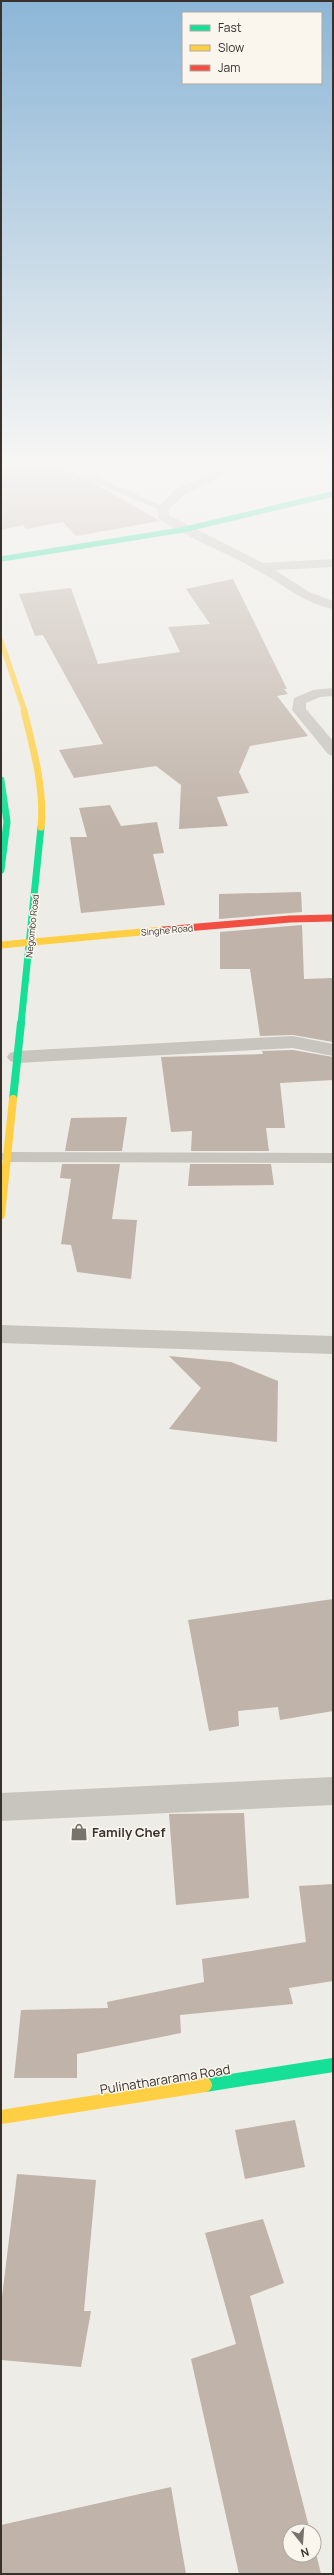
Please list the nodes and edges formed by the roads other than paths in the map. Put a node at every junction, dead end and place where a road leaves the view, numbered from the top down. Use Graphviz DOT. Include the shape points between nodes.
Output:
graph roads {
  1 [pos="293,586"];
  2 [pos="333,605"];
  3 [pos="1,641"];
  4 [pos="333,692"];
  5 [pos="333,751"];
  6 [pos="1,780"];
  7 [pos="1,870"];
  8 [pos="333,918"];
  9 [pos="31,942"];
  10 [pos="1,945"];
  11 [pos="333,1050"];
  12 [pos="17,1057"];
  13 [pos="7,1157"];
  14 [pos="333,1158"];
  15 [pos="1,1215"];
  16 [pos="1,1334"];
  17 [pos="333,1345"];
  18 [pos="333,1791"];
  19 [pos="1,1807"];
  20 [pos="333,2065"];
  21 [pos="1,2117"];
  1 -- 2 [label="street" via="321,603"];
  3 -- 9 [label="main road, Negombo Road" via="27,715 36,764 42,821"];
  4 -- 5 [label="street" via="318,693 299,701 299,710"];
  6 -- 7 [label="main road" via="7,822"];
  8 -- 9 [label="main road, Singhe Road" via="290,919"];
  9 -- 10 [label="main road, Singhe Road"];
  9 -- 12 [label="main road, Negombo Road"];
  11 -- 12 [label="street" via="294,1042"];
  12 -- 13 [label="main road, Negombo Road"];
  13 -- 14 [label="lane"];
  13 -- 15 [label="main road, Negombo Road"];
  16 -- 17 [label="street"];
  18 -- 19 [label="street"];
  20 -- 21 [label="main road, Pulinathararama Road"];
}
